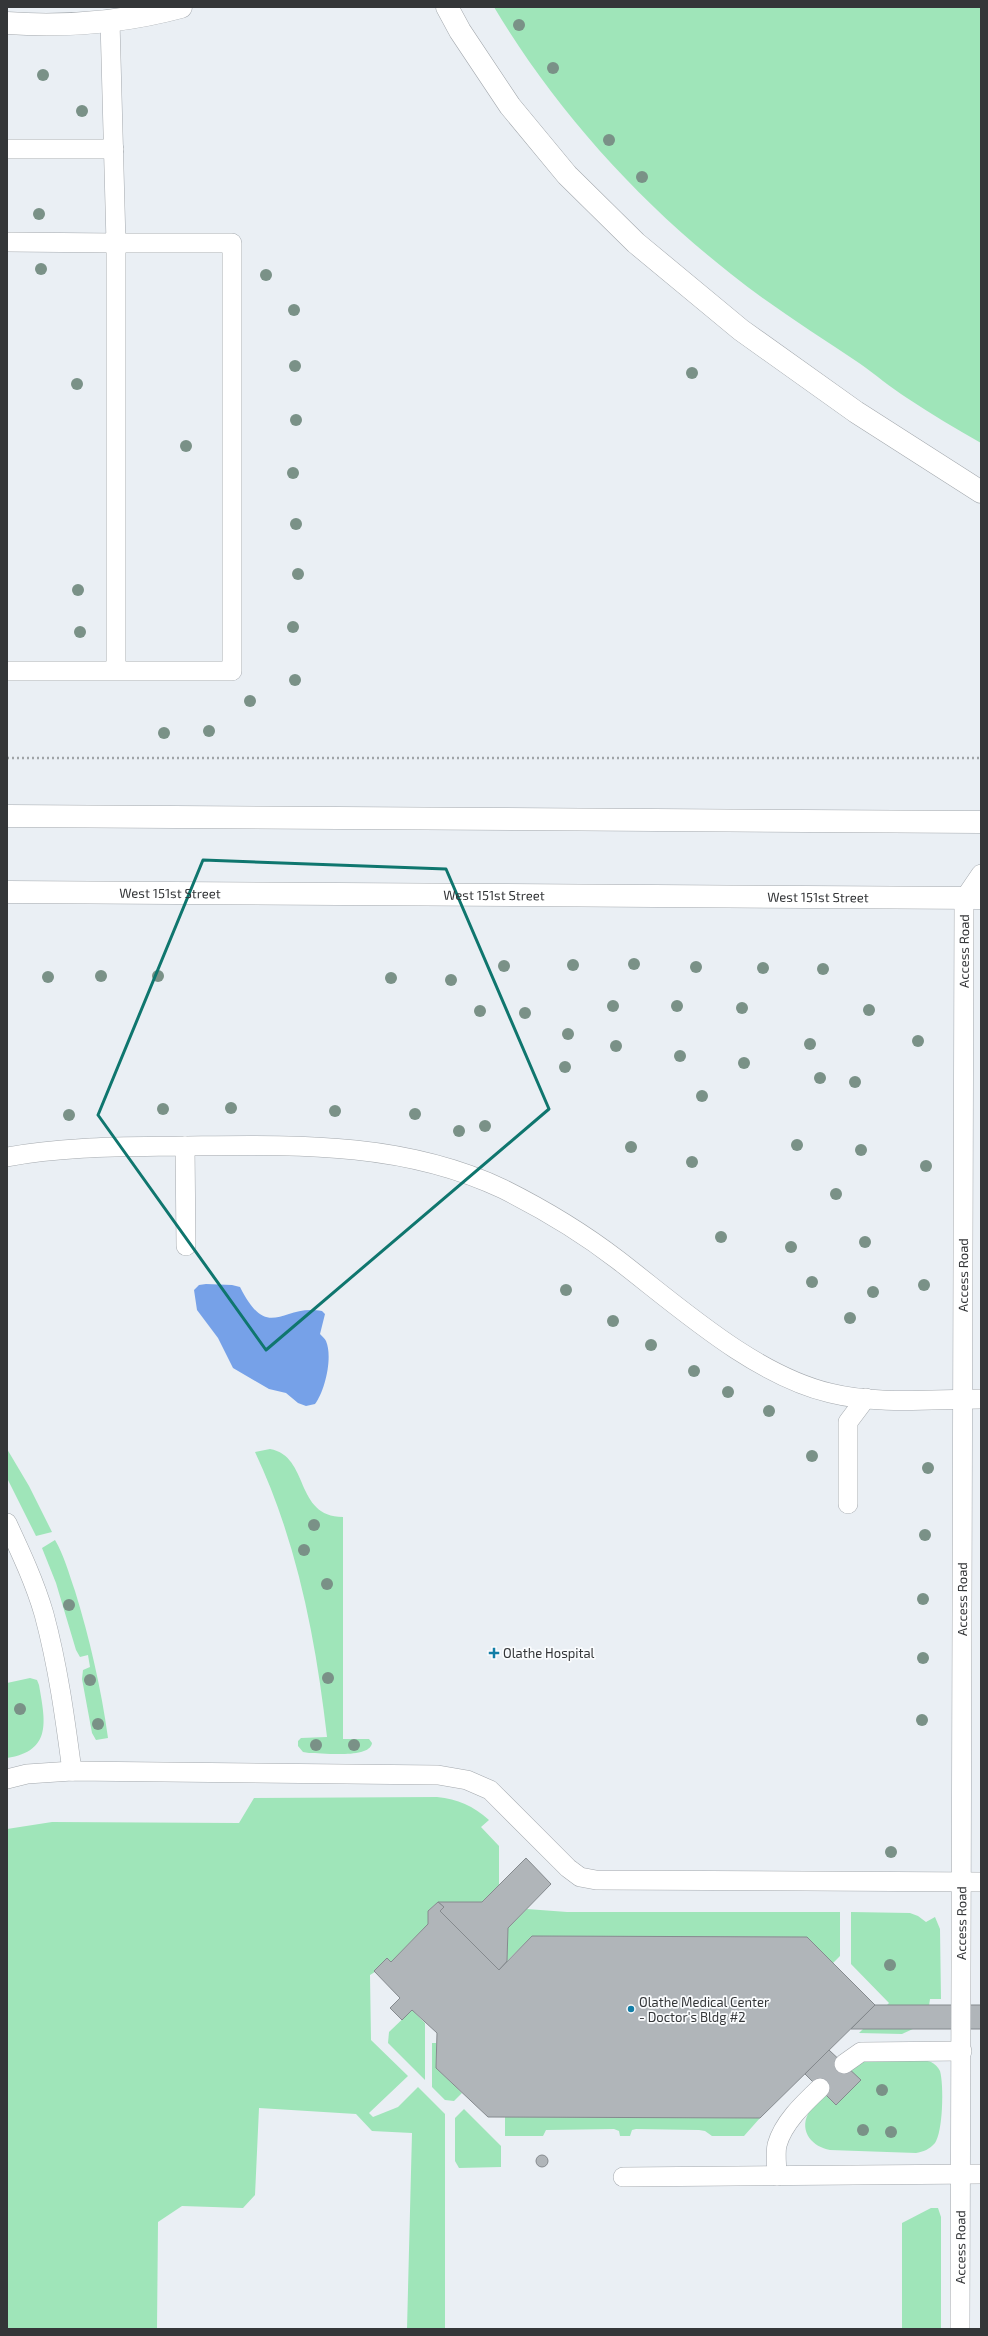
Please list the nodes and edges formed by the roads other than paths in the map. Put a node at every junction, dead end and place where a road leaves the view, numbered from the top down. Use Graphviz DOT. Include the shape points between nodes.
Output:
graph roads {
  1 [pos="181,7"];
  2 [pos="447,7"];
  3 [pos="110,21"];
  4 [pos="7,23"];
  5 [pos="114,148"];
  6 [pos="7,149"];
  7 [pos="7,242"];
  8 [pos="116,242"];
  9 [pos="981,492"];
  10 [pos="7,671"];
  11 [pos="116,671"];
  12 [pos="7,816"];
  13 [pos="981,822"];
  14 [pos="981,874"];
  15 [pos="7,892"];
  16 [pos="972,898"];
  17 [pos="185,1146"];
  18 [pos="7,1157"];
  19 [pos="186,1246"];
  20 [pos="866,1398"];
  21 [pos="972,1399"];
  22 [pos="848,1504"];
  23 [pos="7,1523"];
  24 [pos="72,1771"];
  25 [pos="7,1779"];
  26 [pos="961,1882"];
  27 [pos="981,1882"];
  28 [pos="962,2051"];
  29 [pos="844,2064"];
  30 [pos="820,2088"];
  31 [pos="961,2174"];
  32 [pos="981,2174"];
  33 [pos="777,2176"];
  34 [pos="623,2177"];
  35 [pos="960,2329"];
  1 -- 3 [label="main road" via="157,14"];
  2 -- 9 [label="main road" via="510,106 567,175 636,243 741,330 856,412"];
  3 -- 4 [label="main road" via="31,25"];
  3 -- 5 [label="lane"];
  5 -- 6 [label="lane"];
  5 -- 8 [label="lane"];
  7 -- 8 [label="lane"];
  8 -- 11 [label="lane"];
  8 -- 11 [label="lane" via="232,243 232,671"];
  10 -- 11 [label="lane"];
  12 -- 13 [label="main road"];
  14 -- 16 [label="lane, Access Road"];
  15 -- 16 [label="main road, West 151st Street"];
  16 -- 21 [label="lane, Access Road"];
  17 -- 18 [label="lane" via="116,1146"];
  17 -- 19 [label="lane"];
  17 -- 20 [label="lane" via="345,1147 420,1160 463,1172 502,1189 585,1236 695,1320 751,1358 788,1378 829,1393"];
  20 -- 21 [label="lane"];
  20 -- 22 [label="lane" via="848,1422"];
  21 -- 26 [label="lane, Access Road"];
  23 -- 24 [label="lane" via="44,1613 59,1679"];
  24 -- 25 [label="lane" via="27,1774"];
  24 -- 26 [label="lane" via="396,1773 438,1775 467,1780 490,1790 580,1877 596,1880"];
  26 -- 27 [label="lane"];
  26 -- 28 [label="lane, Access Road"];
  28 -- 29 [label="lane" via="861,2052"];
  28 -- 31 [label="lane, Access Road"];
  30 -- 33 [label="lane" via="801,2106 784,2129 777,2146"];
  31 -- 32 [label="lane"];
  31 -- 33 [label="lane"];
  31 -- 35 [label="lane, Access Road"];
  33 -- 34 [label="lane"];
}
